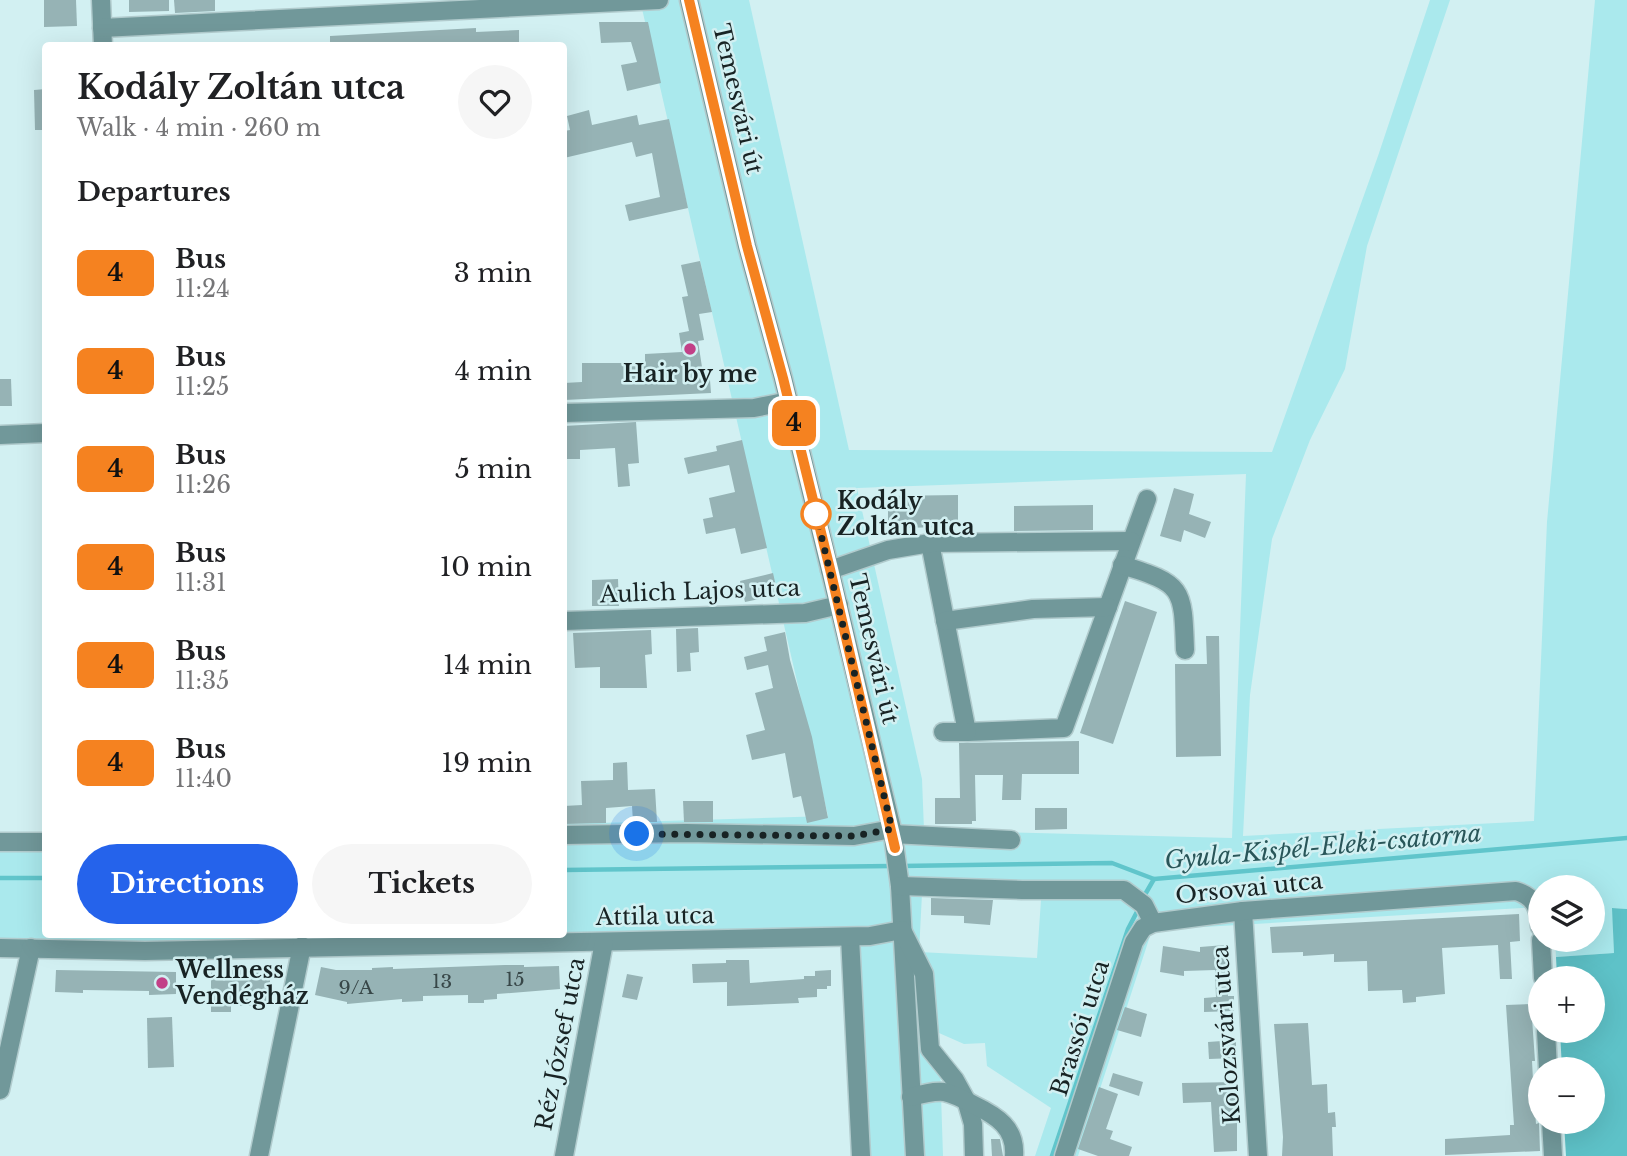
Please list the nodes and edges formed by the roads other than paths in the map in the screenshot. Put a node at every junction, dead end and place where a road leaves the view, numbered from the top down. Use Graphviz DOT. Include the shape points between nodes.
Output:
graph roads {
  1 [pos="101,0"];
  2 [pos="659,0"];
  3 [pos="689,0"];
  4 [pos="102,37"];
  5 [pos="789,401"];
  6 [pos="567,413"];
  7 [pos="42,433"];
  8 [pos="0,435"];
  9 [pos="1147,499"];
  10 [pos="1131,541"];
  11 [pos="930,543"];
  12 [pos="1122,565"];
  13 [pos="830,569"];
  14 [pos="838,605"];
  15 [pos="1108,607"];
  16 [pos="567,621"];
  17 [pos="946,621"];
  18 [pos="1185,650"];
  19 [pos="943,732"];
  20 [pos="967,732"];
  21 [pos="567,835"];
  22 [pos="893,837"];
  23 [pos="1011,840"];
  24 [pos="0,842"];
  25 [pos="42,842"];
  26 [pos="900,882"];
  27 [pos="1528,897"];
  28 [pos="1242,911"];
  29 [pos="1153,923"];
  30 [pos="902,930"];
  31 [pos="850,937"];
  32 [pos="604,942"];
  33 [pos="302,946"];
  34 [pos="0,948"];
  35 [pos="31,948"];
  36 [pos="0,1090"];
  37 [pos="911,1097"];
  38 [pos="966,1100"];
  39 [pos="1552,1134"];
  40 [pos="259,1156"];
  41 [pos="564,1156"];
  42 [pos="861,1156"];
  43 [pos="915,1156"];
  44 [pos="974,1156"];
  45 [pos="1014,1156"];
  46 [pos="1064,1156"];
  47 [pos="1258,1156"];
  48 [pos="1553,1156"];
  1 -- 4 [label="street"];
  2 -- 4 [label="street"];
  3 -- 5 [label="street, Temesvári út"];
  5 -- 6 [label="street" via="754,408"];
  5 -- 13 [label="street, Temesvári út"];
  7 -- 8 [label="street"];
  9 -- 10 [label="street"];
  10 -- 11 [label="street"];
  10 -- 12 [label="street"];
  11 -- 13 [label="street" via="888,550"];
  11 -- 17 [label="street"];
  12 -- 15 [label="street"];
  12 -- 18 [label="street" via="1160,577 1175,589 1184,610"];
  13 -- 14 [label="street, Temesvári út"];
  14 -- 16 [label="street, Aulich Lajos utca" via="805,613"];
  14 -- 22 [label="street, Temesvári út"];
  15 -- 17 [label="street" via="1033,609"];
  15 -- 20 [label="street" via="1065,728"];
  17 -- 20 [label="street"];
  19 -- 20 [label="street"];
  21 -- 22 [label="street"];
  22 -- 23 [label="street"];
  22 -- 26 [label="street, Temesvári út"];
  24 -- 25 [label="street"];
  26 -- 29 [label="street, Orsovai utca" via="1022,890 1125,890 1140,902"];
  26 -- 30 [label="street, Temesvári út"];
  27 -- 28 [label="street, Orsovai utca" via="1516,891"];
  28 -- 29 [label="street, Orsovai utca"];
  28 -- 47 [label="street, Kolozsvári utca"];
  29 -- 46 [label="street, Brassói utca" via="1143,928 1134,942"];
  30 -- 31 [label="street, Attila utca"];
  30 -- 37 [label="street, Temesvári út"];
  30 -- 38 [label="street" via="924,974 930,1049"];
  31 -- 32 [label="street, Attila utca"];
  31 -- 42 [label="street"];
  32 -- 33 [label="street, Attila utca"];
  32 -- 41 [label="street, Réz József utca"];
  33 -- 35 [label="street, Attila utca" via="145,951"];
  33 -- 40 [label="street"];
  34 -- 35 [label="street, Attila utca"];
  35 -- 36 [label="street"];
  37 -- 38 [label="street" via="933,1092"];
  37 -- 43 [label="street, Temesvári út"];
  38 -- 44 [label="street" via="973,1124"];
  38 -- 45 [label="street" via="1003,1122 1013,1137"];
  39 -- 48 [label="street"];
}
